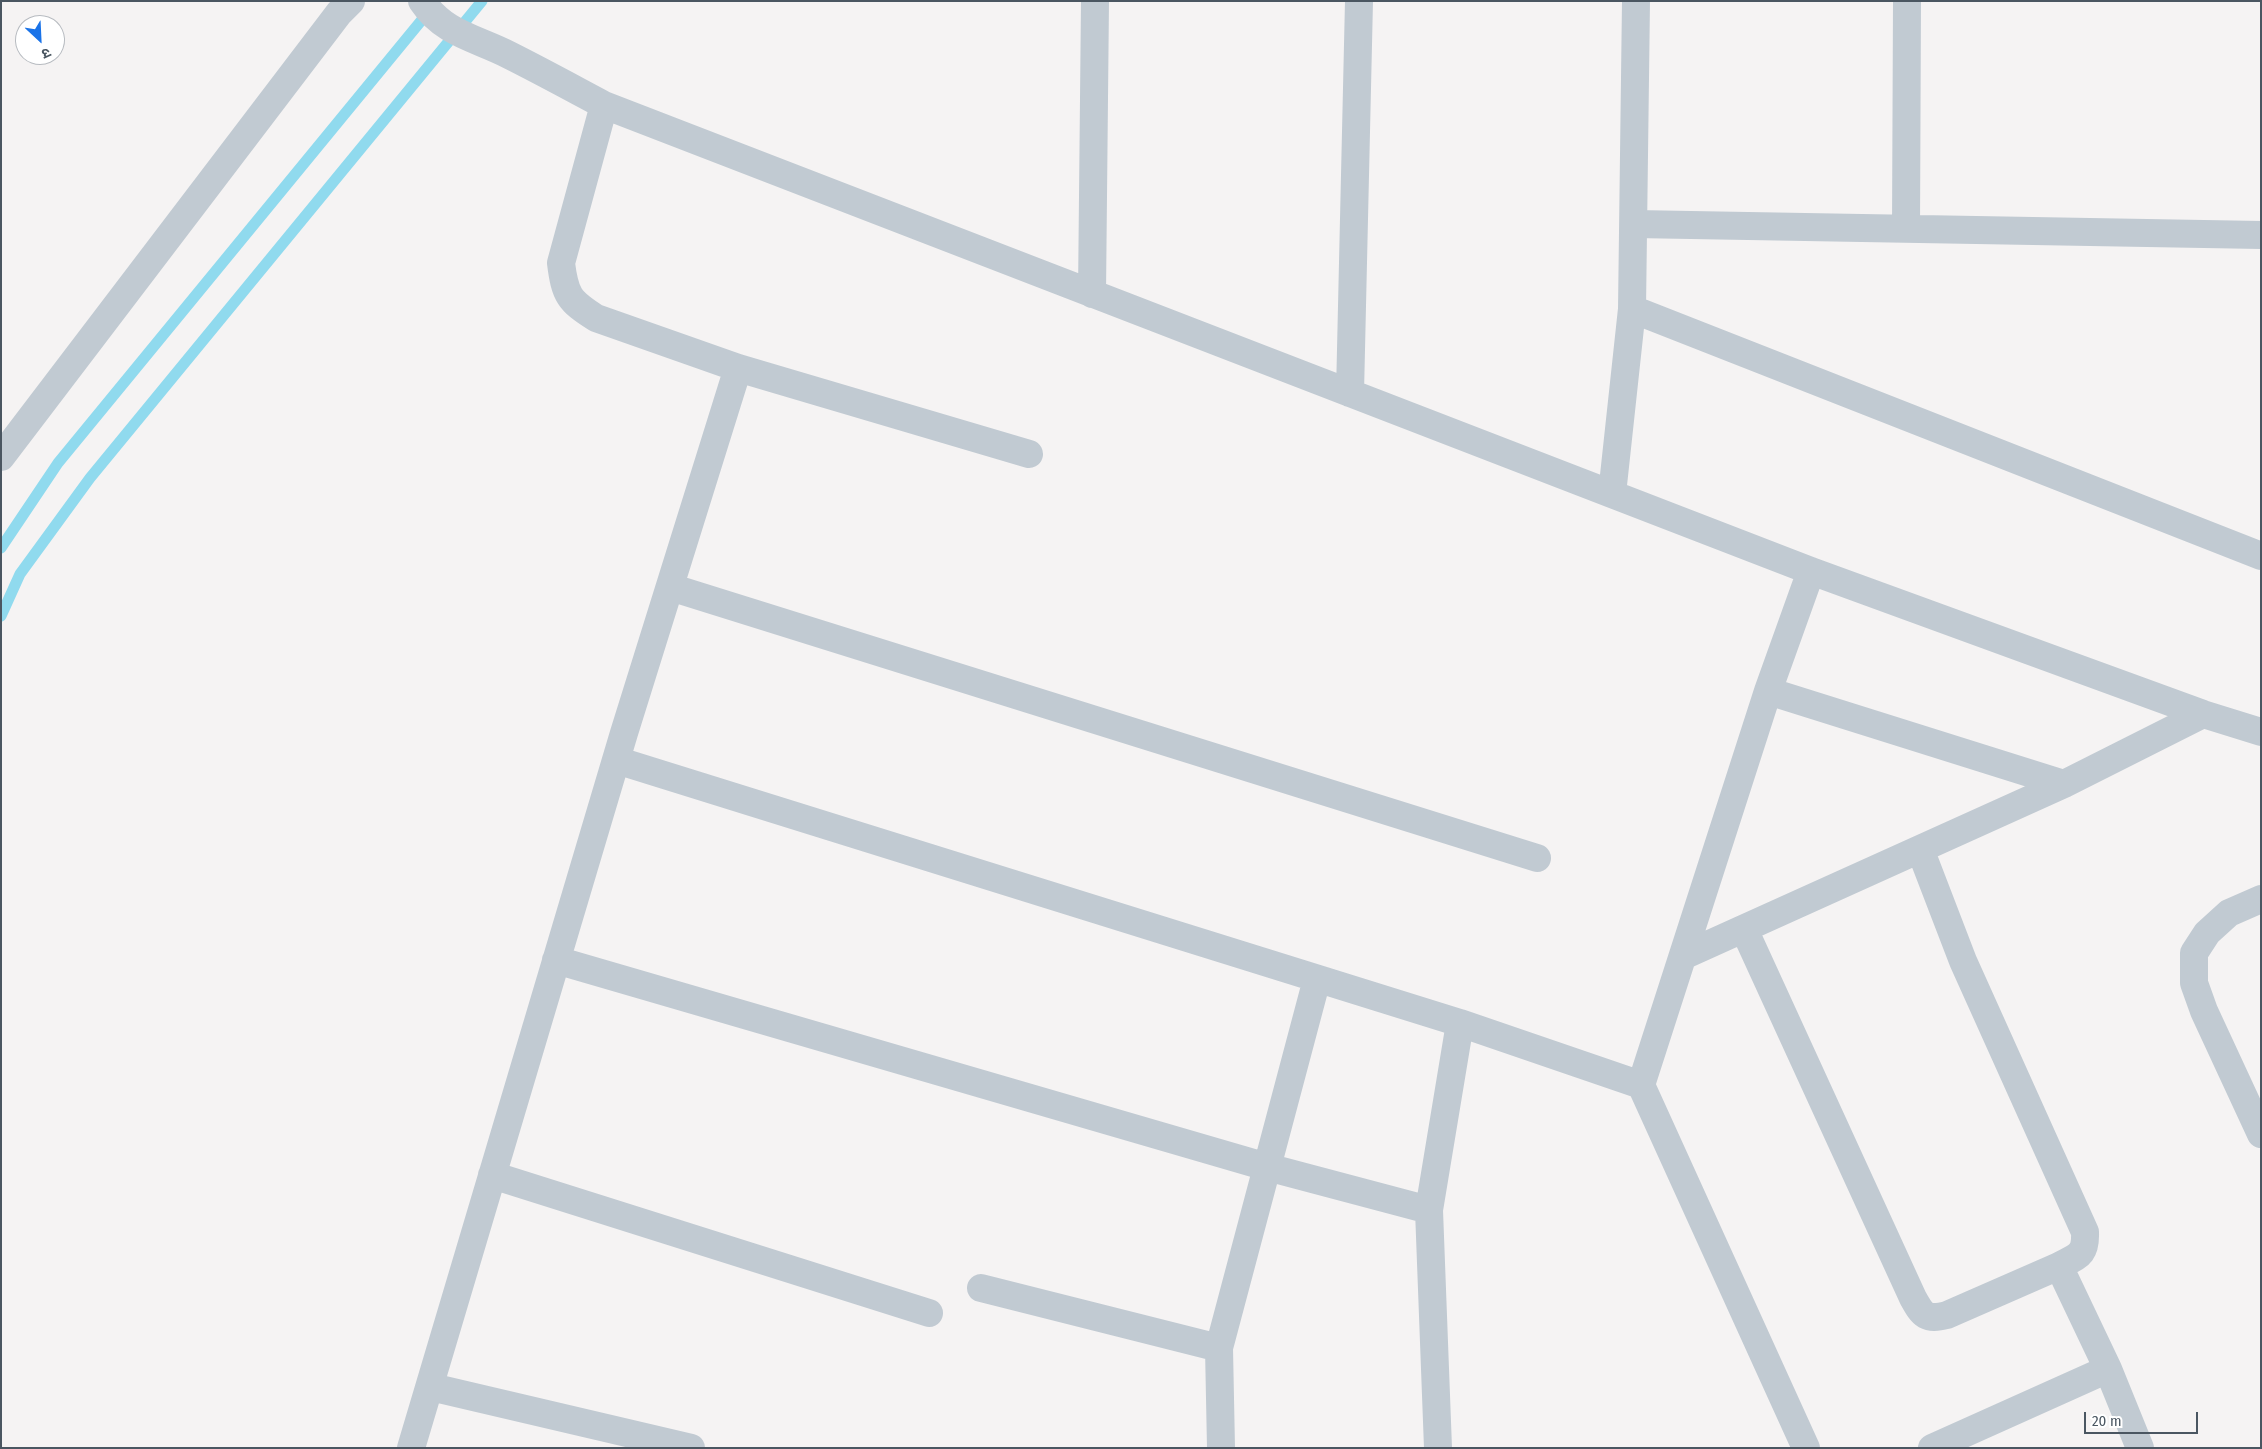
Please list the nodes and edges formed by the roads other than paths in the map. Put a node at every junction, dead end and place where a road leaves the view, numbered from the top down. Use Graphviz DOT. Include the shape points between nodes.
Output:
graph roads {
  1 [pos="350,1"];
  2 [pos="422,1"];
  3 [pos="1095,1"];
  4 [pos="1359,1"];
  5 [pos="1636,1"];
  6 [pos="1907,1"];
  7 [pos="604,105"];
  8 [pos="1634,224"];
  9 [pos="1906,228"];
  10 [pos="2261,235"];
  11 [pos="1092,294"];
  12 [pos="1632,309"];
  13 [pos="738,368"];
  14 [pos="1350,393"];
  15 [pos="1028,454"];
  16 [pos="1,457"];
  17 [pos="1612,494"];
  18 [pos="2261,556"];
  19 [pos="1812,571"];
  20 [pos="670,587"];
  21 [pos="1768,691"];
  22 [pos="2203,714"];
  23 [pos="2261,732"];
  24 [pos="616,760"];
  25 [pos="2064,784"];
  26 [pos="1920,849"];
  27 [pos="1537,858"];
  28 [pos="2261,900"];
  29 [pos="1744,929"];
  30 [pos="1683,956"];
  31 [pos="556,960"];
  32 [pos="1317,979"];
  33 [pos="1460,1023"];
  34 [pos="1641,1086"];
  35 [pos="2261,1134"];
  36 [pos="1267,1167"];
  37 [pos="492,1175"];
  38 [pos="1429,1210"];
  39 [pos="2059,1266"];
  40 [pos="981,1288"];
  41 [pos="929,1313"];
  42 [pos="1219,1348"];
  43 [pos="2108,1369"];
  44 [pos="430,1387"];
  45 [pos="411,1448"];
  46 [pos="691,1448"];
  47 [pos="1221,1448"];
  48 [pos="1438,1448"];
  49 [pos="1806,1448"];
  50 [pos="1932,1448"];
  51 [pos="2140,1448"];
  1 -- 16 [label="street"];
  2 -- 7 [label="street" via="438,21 452,30 506,53"];
  3 -- 11 [label="street"];
  4 -- 14 [label="street"];
  5 -- 8 [label="street"];
  6 -- 9 [label="street"];
  7 -- 11 [label="street"];
  7 -- 13 [label="street" via="561,263 564,288 576,306 596,318"];
  8 -- 9 [label="street"];
  8 -- 12 [label="street"];
  9 -- 10 [label="street"];
  11 -- 14 [label="street"];
  12 -- 17 [label="street"];
  12 -- 18 [label="street"];
  13 -- 15 [label="street"];
  13 -- 20 [label="street"];
  14 -- 17 [label="street"];
  17 -- 19 [label="street"];
  19 -- 21 [label="street"];
  19 -- 22 [label="street"];
  20 -- 24 [label="street"];
  20 -- 27 [label="street"];
  21 -- 25 [label="street"];
  21 -- 30 [label="street"];
  22 -- 23 [label="street"];
  22 -- 25 [label="street"];
  24 -- 31 [label="street"];
  24 -- 32 [label="street"];
  25 -- 26 [label="street"];
  26 -- 29 [label="street"];
  26 -- 39 [label="street" via="1963,961 2085,1232 2086,1244 2081,1254"];
  28 -- 35 [label="street" via="2229,913 2207,933 2194,953 2194,984"];
  29 -- 30 [label="street"];
  29 -- 39 [label="street" via="1922,1313 1933,1318 1947,1315"];
  30 -- 34 [label="street"];
  31 -- 36 [label="street"];
  31 -- 37 [label="street"];
  32 -- 33 [label="street"];
  32 -- 36 [label="street"];
  33 -- 34 [label="street"];
  33 -- 38 [label="street"];
  34 -- 49 [label="street"];
  36 -- 38 [label="street"];
  36 -- 42 [label="street"];
  37 -- 41 [label="street"];
  37 -- 44 [label="street"];
  38 -- 48 [label="street"];
  39 -- 43 [label="street"];
  40 -- 42 [label="street"];
  42 -- 47 [label="street"];
  43 -- 50 [label="street"];
  43 -- 51 [label="street"];
  44 -- 45 [label="street"];
  44 -- 46 [label="street"];
}
